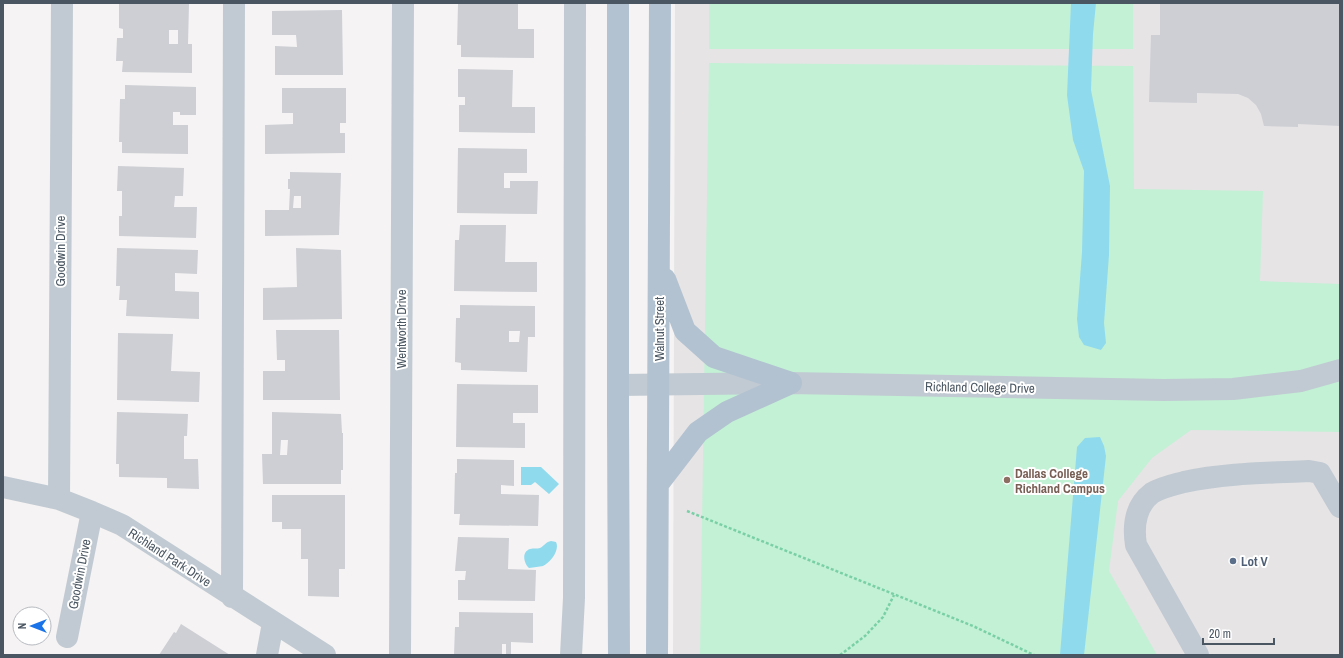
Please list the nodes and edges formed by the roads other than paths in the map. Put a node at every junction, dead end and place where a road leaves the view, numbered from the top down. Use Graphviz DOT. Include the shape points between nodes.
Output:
graph roads {
  1 [pos="62,3"];
  2 [pos="234,3"];
  3 [pos="403,3"];
  4 [pos="575,3"];
  5 [pos="618,3"];
  6 [pos="660,3"];
  7 [pos="660,263"];
  8 [pos="1340,370"];
  9 [pos="791,383"];
  10 [pos="659,384"];
  11 [pos="618,385"];
  12 [pos="658,484"];
  13 [pos="3,488"];
  14 [pos="59,498"];
  15 [pos="1340,507"];
  16 [pos="92,512"];
  17 [pos="232,597"];
  18 [pos="273,623"];
  19 [pos="67,637"];
  20 [pos="267,655"];
  21 [pos="325,655"];
  22 [pos="400,655"];
  23 [pos="571,655"];
  24 [pos="619,655"];
  25 [pos="657,655"];
  26 [pos="1198,655"];
  1 -- 14 [label="street, Goodwin Drive"];
  2 -- 17 [label="street"];
  3 -- 22 [label="street, Wentworth Drive"];
  4 -- 23 [label="street" via="574,598"];
  5 -- 11 [label="main road"];
  6 -- 7 [label="main road, Walnut Street"];
  7 -- 9 [label="main road" via="685,331 714,357"];
  7 -- 10 [label="main road, Walnut Street"];
  8 -- 9 [label="street, Richland College Drive" via="1301,381 1233,389"];
  9 -- 10 [label="street, Richland College Drive"];
  9 -- 12 [label="main road" via="727,412 698,432"];
  10 -- 11 [label="street, Richland College Drive"];
  10 -- 12 [label="main road, Walnut Street"];
  11 -- 24 [label="main road"];
  12 -- 25 [label="main road, Walnut Street"];
  13 -- 14 [label="street, Richland Park Drive"];
  14 -- 16 [label="street, Richland Park Drive"];
  15 -- 26 [label="street" via="1320,473 1309,471 1209,477 1164,487 1151,494 1142,504 1136,517 1136,546"];
  16 -- 17 [label="street, Richland Park Drive" via="122,526"];
  16 -- 19 [label="street, Goodwin Drive"];
  17 -- 18 [label="street, Richland Park Drive"];
  18 -- 20 [label="street"];
  18 -- 21 [label="street, Richland Park Drive"];
}
